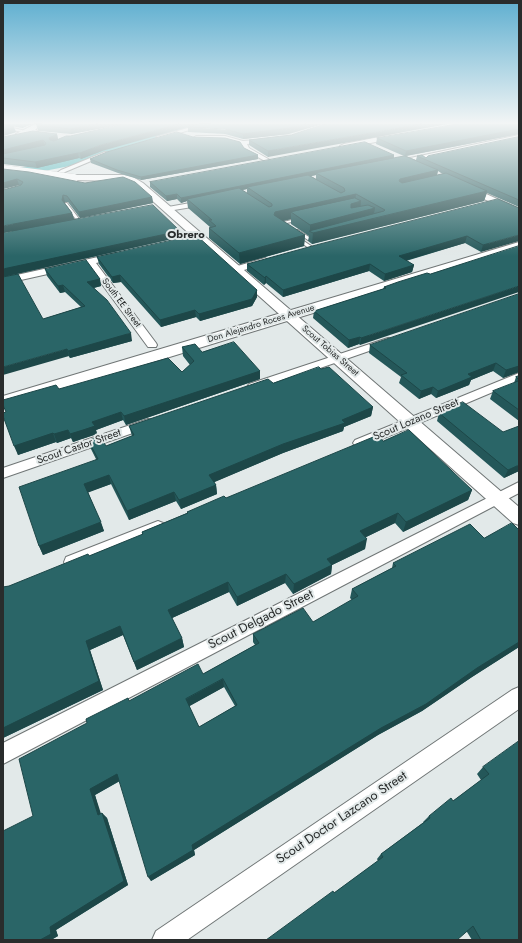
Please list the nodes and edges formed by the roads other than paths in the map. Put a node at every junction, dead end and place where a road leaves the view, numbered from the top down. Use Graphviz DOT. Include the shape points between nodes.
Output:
graph roads {
  1 [pos="70,168"];
  2 [pos="80,168"];
  3 [pos="3,169"];
  4 [pos="88,179"];
  5 [pos="50,180"];
  6 [pos="461,186"];
  7 [pos="211,201"];
  8 [pos="496,202"];
  9 [pos="66,204"];
  10 [pos="481,206"];
  11 [pos="162,207"];
  12 [pos="519,212"];
  13 [pos="308,217"];
  14 [pos="79,221"];
  15 [pos="285,223"];
  16 [pos="283,228"];
  17 [pos="301,229"];
  18 [pos="296,230"];
  19 [pos="323,235"];
  20 [pos="519,236"];
  21 [pos="200,237"];
  22 [pos="296,237"];
  23 [pos="185,240"];
  24 [pos="519,246"];
  25 [pos="316,247"];
  26 [pos="297,252"];
  27 [pos="126,253"];
  28 [pos="275,259"];
  29 [pos="90,261"];
  30 [pos="237,269"];
  31 [pos="3,281"];
  32 [pos="285,312"];
  33 [pos="398,337"];
  34 [pos="152,345"];
  35 [pos="338,358"];
  36 [pos="519,377"];
  37 [pos="3,389"];
  38 [pos="242,391"];
  39 [pos="3,402"];
  40 [pos="161,419"];
  41 [pos="410,422"];
  42 [pos="345,449"];
  43 [pos="3,473"];
  44 [pos="519,487"];
  45 [pos="497,498"];
  46 [pos="519,518"];
  47 [pos="172,521"];
  48 [pos="59,568"];
  49 [pos="519,697"];
  50 [pos="3,754"];
  51 [pos="165,940"];
  1 -- 5 [label="street"];
  2 -- 4 [label="street"];
  3 -- 4 [label="street, bridge"];
  4 -- 11 [label="street, Scout Tobias Street" via="130,179 143,184"];
  6 -- 8 [label="street"];
  7 -- 11 [label="street"];
  8 -- 10 [label="street"];
  8 -- 12 [label="street"];
  9 -- 14 [label="lane"];
  11 -- 21 [label="street, Scout Tobias Street"];
  13 -- 15 [label="lane"];
  15 -- 16 [label="lane" via="277,224"];
  15 -- 18 [label="lane"];
  17 -- 18 [label="lane"];
  18 -- 19 [label="lane" via="308,239"];
  20 -- 32 [label="main road, Don Alejandro Roces Avenue" via="435,260"];
  21 -- 23 [label="street"];
  21 -- 30 [label="street, Scout Tobias Street"];
  22 -- 25 [label="lane"];
  24 -- 32 [label="main road, Don Alejandro Roces Avenue"];
  25 -- 26 [label="street"];
  27 -- 29 [label="street"];
  28 -- 30 [label="street"];
  29 -- 31 [label="street"];
  29 -- 34 [label="street, South EE Street"];
  30 -- 32 [label="street, Scout Tobias Street"];
  32 -- 34 [label="main road, Don Alejandro Roces Avenue"];
  32 -- 35 [label="street, Scout Tobias Street"];
  32 -- 39 [label="main road, Don Alejandro Roces Avenue"];
  33 -- 35 [label="street"];
  34 -- 37 [label="main road, Don Alejandro Roces Avenue"];
  35 -- 38 [label="street"];
  35 -- 41 [label="street, Scout Tobias Street"];
  36 -- 41 [label="street, Scout Lozano Street"];
  40 -- 43 [label="street, Scout Castor Street"];
  41 -- 42 [label="street, Scout Lozano Street"];
  41 -- 45 [label="street, Scout Tobias Street"];
  44 -- 45 [label="street, Scout Delgado Street"];
  45 -- 46 [label="street, Scout Tobias Street"];
  45 -- 50 [label="street, Scout Delgado Street"];
  47 -- 48 [label="street"];
  49 -- 51 [label="street, Scout Doctor Lazcano Street"];
}
